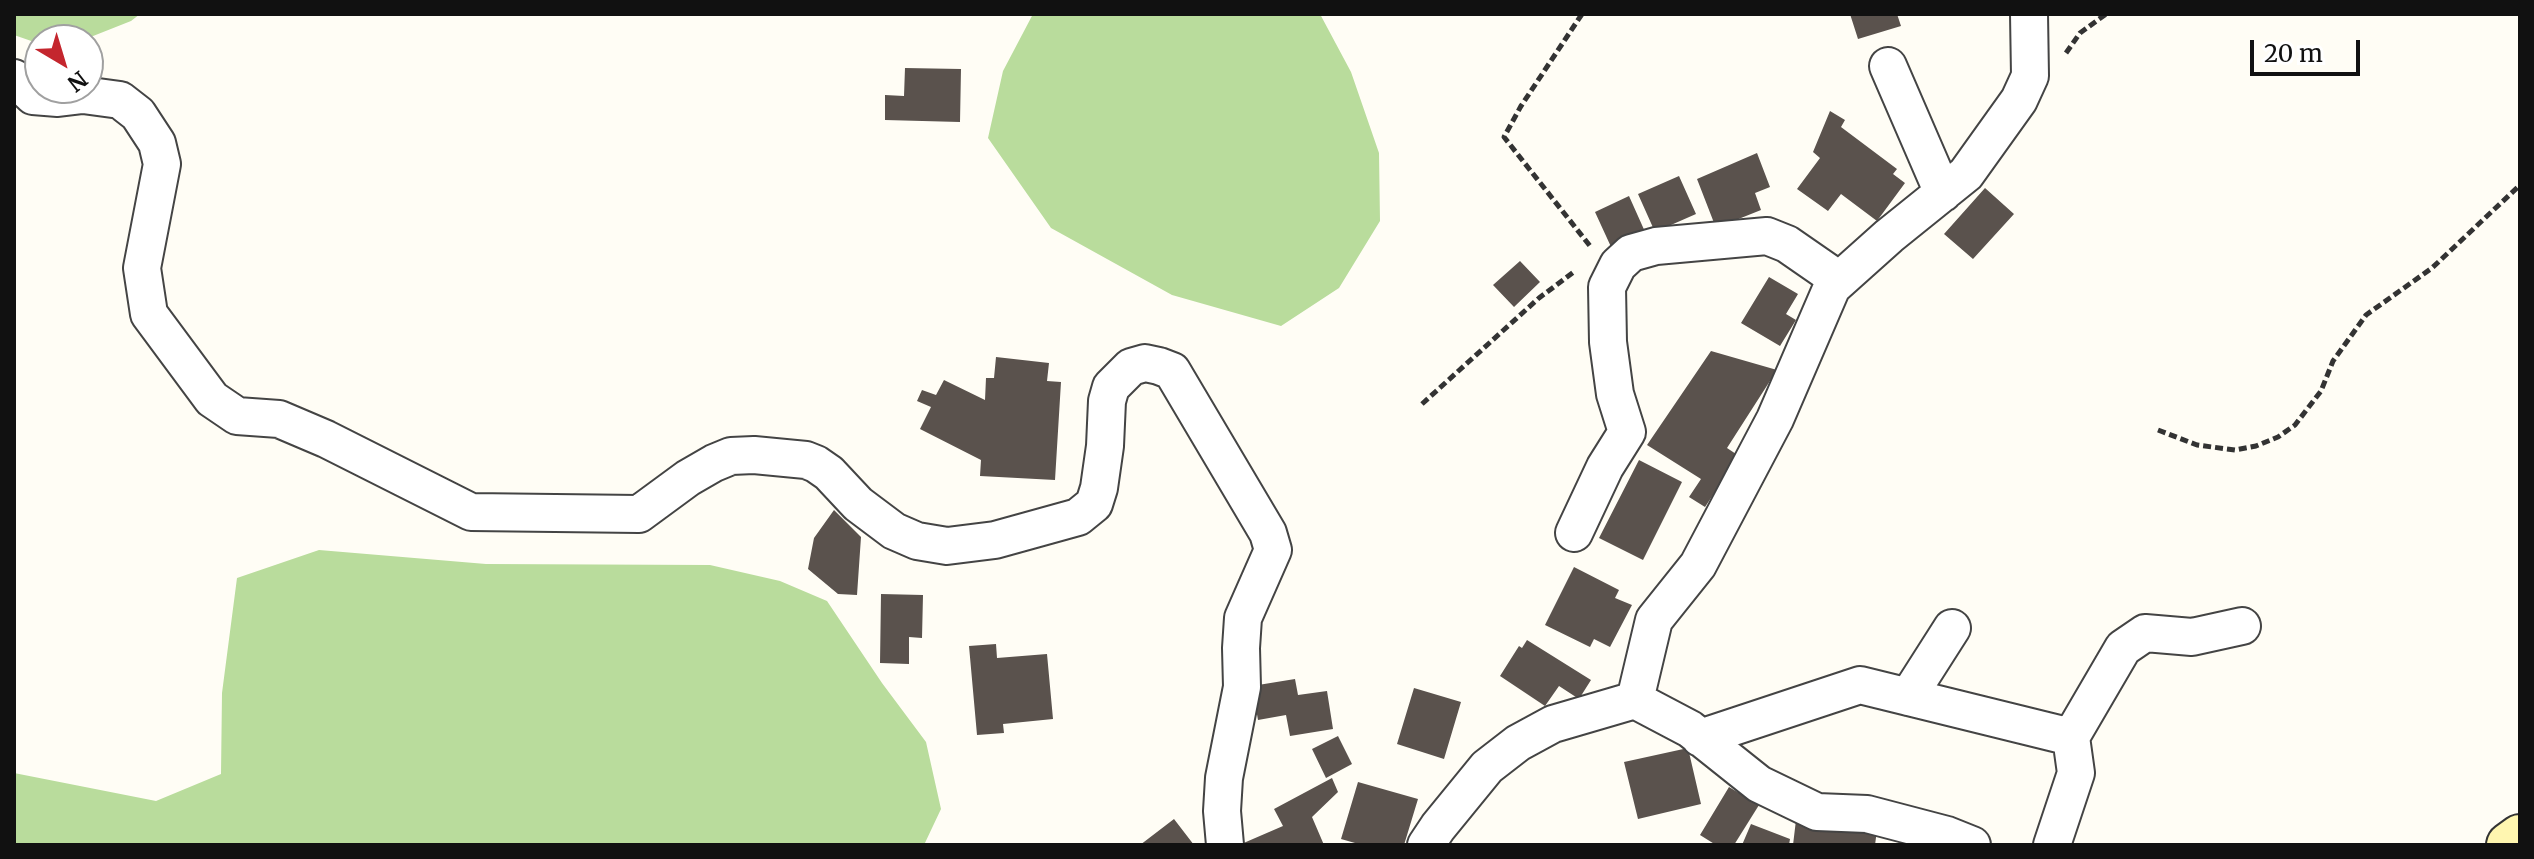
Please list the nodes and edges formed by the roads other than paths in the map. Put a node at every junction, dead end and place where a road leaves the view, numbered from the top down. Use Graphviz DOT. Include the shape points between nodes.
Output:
graph roads {
  1 [pos="2029,14"];
  2 [pos="1888,66"];
  3 [pos="14,78"];
  4 [pos="1943,193"];
  5 [pos="1839,280"];
  6 [pos="1574,533"];
  7 [pos="2242,626"];
  8 [pos="1952,628"];
  9 [pos="1908,697"];
  10 [pos="1635,700"];
  11 [pos="2071,737"];
  12 [pos="1700,738"];
  13 [pos="2520,837"];
  14 [pos="1225,845"];
  15 [pos="1426,845"];
  16 [pos="1972,845"];
  17 [pos="2052,845"];
  18 [pos="2509,845"];
  1 -- 4 [label="street" via="2030,76 2019,100 1966,174"];
  2 -- 4 [label="street"];
  3 -- 14 [label="street" via="33,96 120,100 138,114 157,143 162,164 142,268 149,314 212,399 237,416 279,419 326,439 471,512 639,514 714,463 754,455 816,464 858,504 917,541 947,546 995,540 1078,517 1094,504 1111,387 1131,367 1145,363 1172,371 1273,550 1243,618 1242,687 1224,778"];
  4 -- 5 [label="street"];
  5 -- 6 [label="street" via="1767,236 1656,246 1631,253 1618,265 1605,264 1608,342 1627,432"];
  5 -- 10 [label="street" via="1775,419 1698,565 1654,620"];
  7 -- 11 [label="street" via="2192,637 2145,633 2123,648"];
  8 -- 9 [label="street"];
  9 -- 11 [label="street"];
  9 -- 12 [label="street" via="1860,685"];
  10 -- 12 [label="street"];
  10 -- 15 [label="street" via="1553,724 1518,743 1487,767"];
  11 -- 17 [label="street" via="2076,773"];
  12 -- 16 [label="street" via="1759,784 1817,812 1867,814"];
  13 -- 18 [label="main road"];
}
